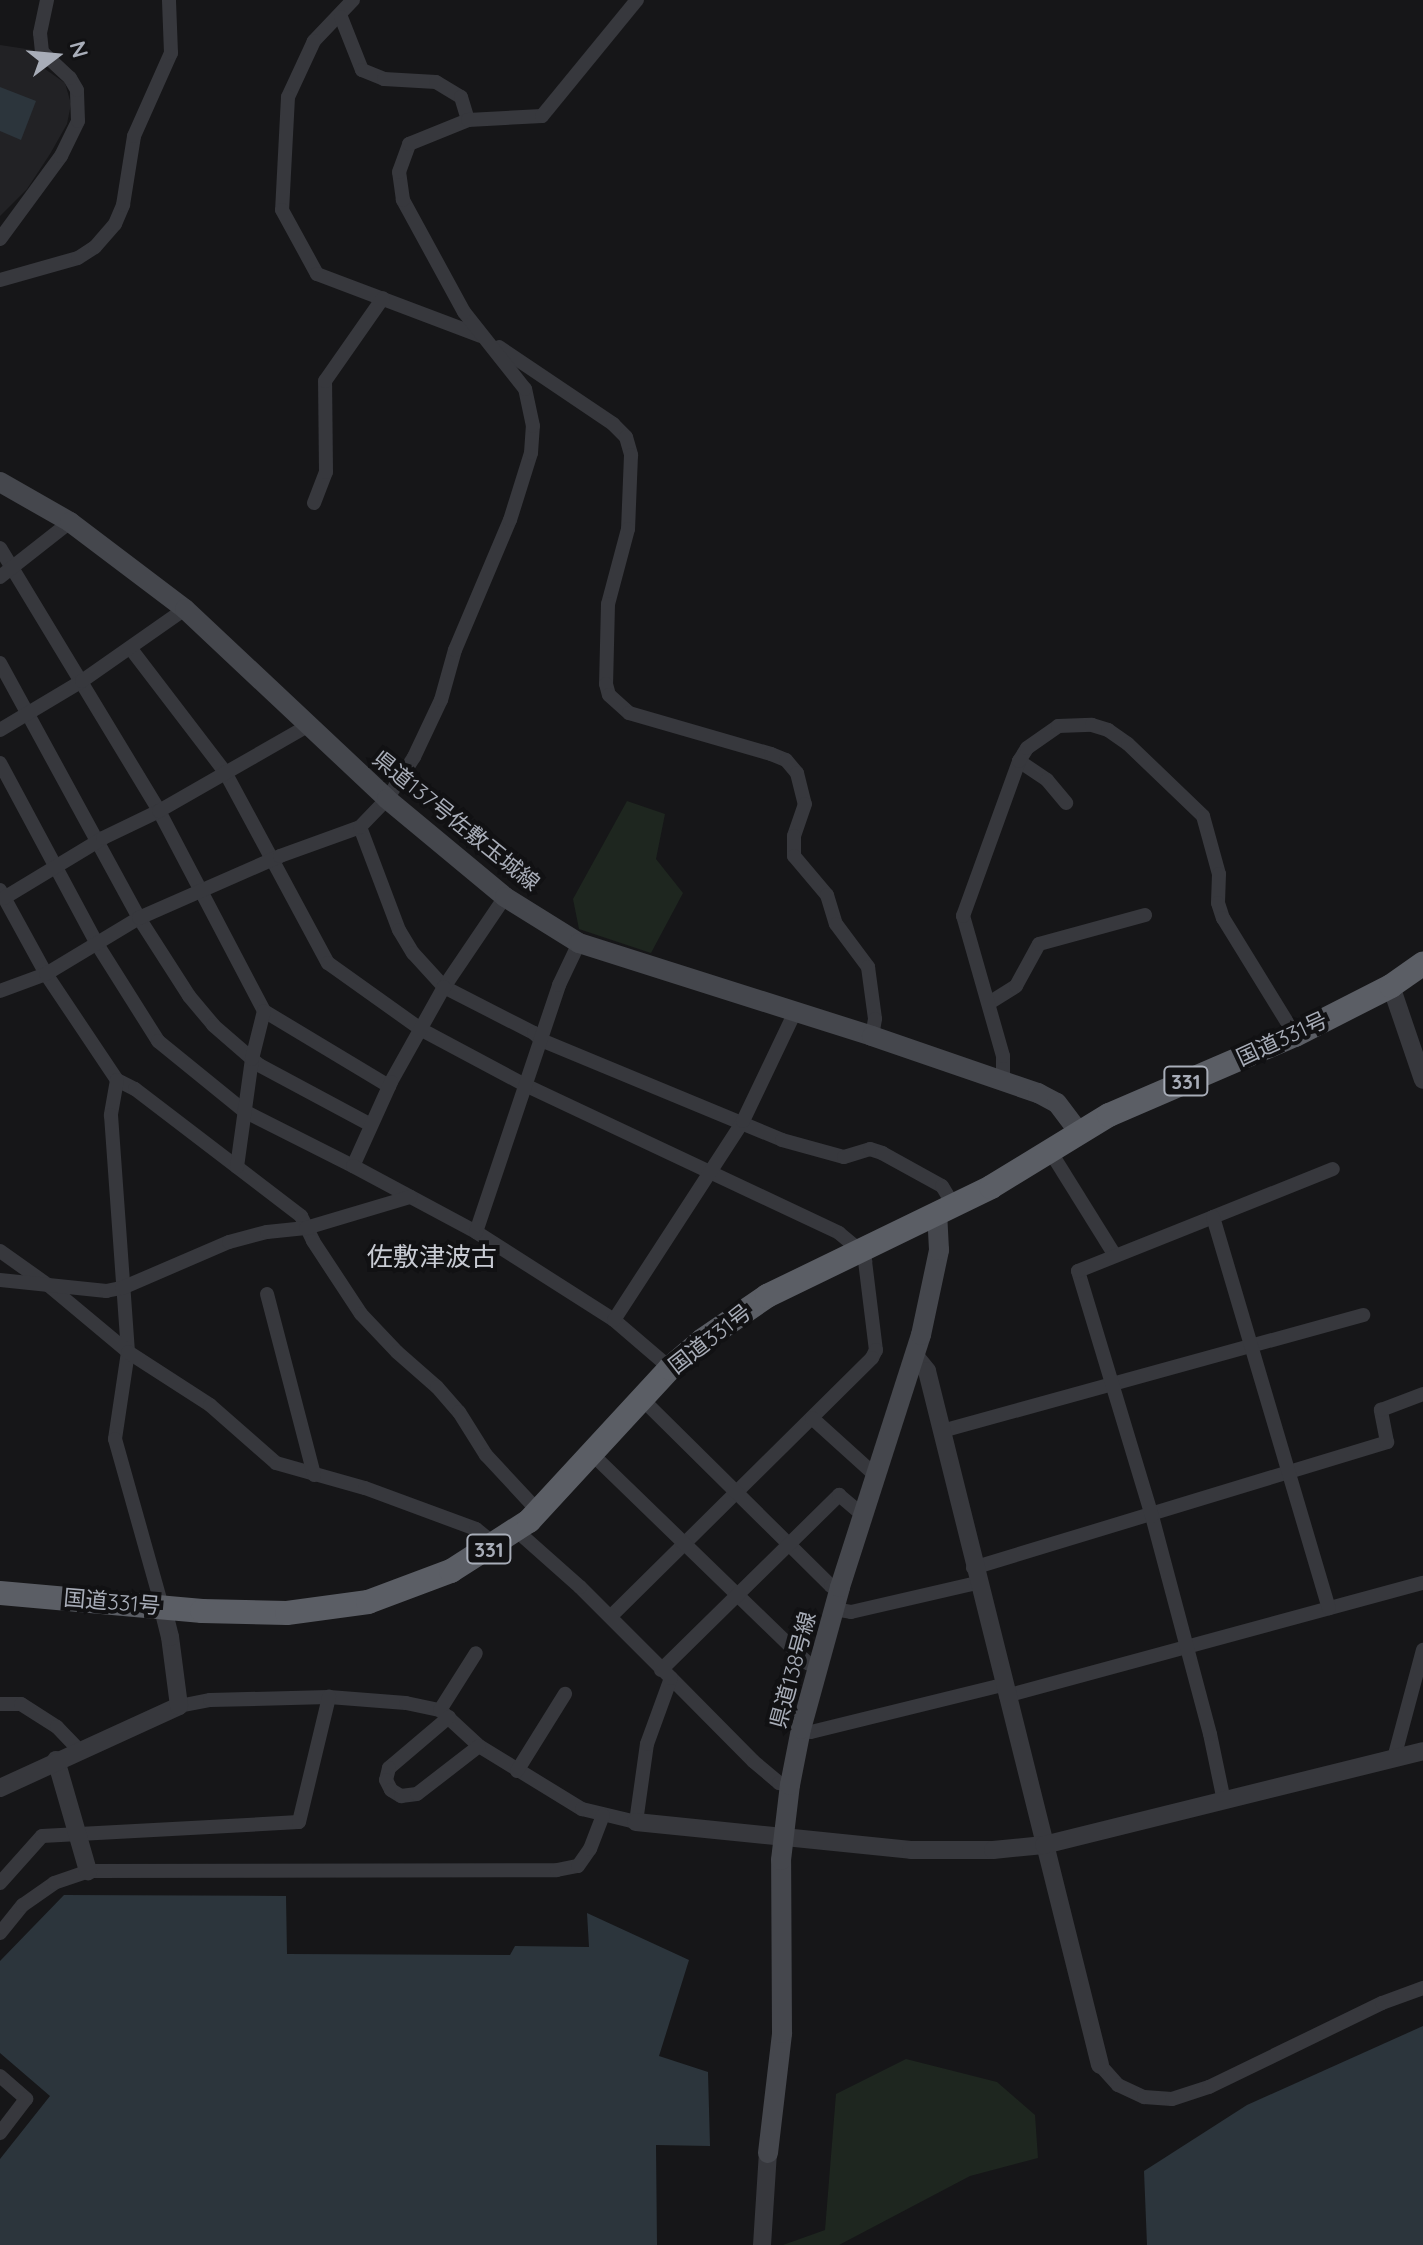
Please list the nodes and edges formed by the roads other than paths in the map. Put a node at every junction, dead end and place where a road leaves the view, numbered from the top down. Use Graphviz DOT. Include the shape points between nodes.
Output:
graph roads {
  1 [pos="47,0"];
  2 [pos="169,0"];
  3 [pos="353,0"];
  4 [pos="637,0"];
  5 [pos="341,17"];
  6 [pos="468,120"];
  7 [pos="0,239"];
  8 [pos="0,280"];
  9 [pos="383,298"];
  10 [pos="486,337"];
  11 [pos="0,482"];
  12 [pos="314,503"];
  13 [pos="70,522"];
  14 [pos="0,548"];
  15 [pos="14,567"];
  16 [pos="0,577"];
  17 [pos="185,609"];
  18 [pos="131,649"];
  19 [pos="0,663"];
  20 [pos="82,681"];
  21 [pos="28,713"];
  22 [pos="309,725"];
  23 [pos="0,730"];
  24 [pos="1019,761"];
  25 [pos="0,763"];
  26 [pos="225,772"];
  27 [pos="387,799"];
  28 [pos="1066,803"];
  29 [pos="159,811"];
  30 [pos="360,827"];
  31 [pos="97,842"];
  32 [pos="271,859"];
  33 [pos="56,867"];
  34 [pos="201,891"];
  35 [pos="2,894"];
  36 [pos="505,897"];
  37 [pos="1145,915"];
  38 [pos="139,918"];
  39 [pos="579,943"];
  40 [pos="97,944"];
  41 [pos="1423,964"];
  42 [pos="46,974"];
  43 [pos="1391,986"];
  44 [pos="444,987"];
  45 [pos="0,991"];
  46 [pos="989,1003"];
  47 [pos="264,1011"];
  48 [pos="795,1012"];
  49 [pos="422,1030"];
  50 [pos="1295,1035"];
  51 [pos="872,1036"];
  52 [pos="541,1040"];
  53 [pos="252,1059"];
  54 [pos="117,1080"];
  55 [pos="1423,1080"];
  56 [pos="1003,1081"];
  57 [pos="525,1085"];
  58 [pos="389,1086"];
  59 [pos="244,1111"];
  60 [pos="743,1121"];
  61 [pos="371,1125"];
  62 [pos="1079,1132"];
  63 [pos="1050,1151"];
  64 [pos="353,1166"];
  65 [pos="237,1167"];
  66 [pos="1333,1169"];
  67 [pos="712,1174"];
  68 [pos="410,1197"];
  69 [pos="945,1208"];
  70 [pos="1213,1217"];
  71 [pos="306,1228"];
  72 [pos="476,1232"];
  73 [pos="859,1250"];
  74 [pos="0,1251"];
  75 [pos="1114,1254"];
  76 [pos="0,1280"];
  77 [pos="48,1285"];
  78 [pos="122,1288"];
  79 [pos="267,1294"];
  80 [pos="1363,1315"];
  81 [pos="614,1320"];
  82 [pos="1252,1348"];
  83 [pos="128,1352"];
  84 [pos="915,1356"];
  85 [pos="670,1368"];
  86 [pos="1113,1385"];
  87 [pos="1423,1394"];
  88 [pos="641,1398"];
  89 [pos="812,1418"];
  90 [pos="942,1431"];
  91 [pos="592,1454"];
  92 [pos="1289,1472"];
  93 [pos="314,1475"];
  94 [pos="875,1475"];
  95 [pos="737,1493"];
  96 [pos="539,1512"];
  97 [pos="862,1514"];
  98 [pos="1152,1516"];
  99 [pos="517,1531"];
  100 [pos="687,1542"];
  101 [pos="496,1545"];
  102 [pos="788,1545"];
  103 [pos="975,1576"];
  104 [pos="1423,1583"];
  105 [pos="840,1587"];
  106 [pos="0,1593"];
  107 [pos="737,1595"];
  108 [pos="162,1606"];
  109 [pos="1329,1608"];
  110 [pos="834,1609"];
  111 [pos="610,1617"];
  112 [pos="1187,1649"];
  113 [pos="1423,1650"];
  114 [pos="476,1653"];
  115 [pos="817,1667"];
  116 [pos="666,1674"];
  117 [pos="1005,1690"];
  118 [pos="565,1694"];
  119 [pos="329,1697"];
  120 [pos="0,1704"];
  121 [pos="179,1706"];
  122 [pos="444,1714"];
  123 [pos="801,1729"];
  124 [pos="479,1746"];
  125 [pos="79,1750"];
  126 [pos="1423,1751"];
  127 [pos="1394,1758"];
  128 [pos="56,1760"];
  129 [pos="517,1771"];
  130 [pos="790,1785"];
  131 [pos="0,1788"];
  132 [pos="1224,1801"];
  133 [pos="603,1815"];
  134 [pos="636,1822"];
  135 [pos="76,1835"];
  136 [pos="782,1838"];
  137 [pos="1044,1845"];
  138 [pos="88,1871"];
  139 [pos="0,1883"];
  140 [pos="0,1933"];
  141 [pos="1423,1988"];
  142 [pos="1100,2065"];
  143 [pos="0,2076"];
  144 [pos="0,2133"];
  145 [pos="768,2153"];
  146 [pos="762,2245"];
  1 -- 7 [label="street" via="42,52 77,90 78,121 61,156"];
  2 -- 8 [label="street" via="171,53 134,136 115,224 78,258"];
  3 -- 5 [label="street"];
  4 -- 6 [label="street" via="542,116"];
  5 -- 6 [label="street" via="362,70 384,79 436,82 461,97"];
  5 -- 9 [label="street" via="314,41 288,97 282,210 317,274"];
  6 -- 10 [label="street" via="409,144 399,172 403,200 464,312"];
  9 -- 10 [label="street"];
  9 -- 12 [label="street" via="325,381 326,472"];
  10 -- 27 [label="street" via="525,389 533,426 531,453 441,700"];
  10 -- 51 [label="street" via="626,437 631,455 628,529 608,604 609,695 629,713 771,754 786,760 797,773 805,804 794,836 794,856 827,895 836,924 868,967"];
  11 -- 13 [label="main road, 県道137号佐敷玉城線"];
  13 -- 15 [label="street"];
  13 -- 17 [label="main road, 県道137号佐敷玉城線"];
  14 -- 15 [label="street"];
  15 -- 16 [label="street"];
  15 -- 20 [label="street"];
  17 -- 18 [label="street"];
  17 -- 22 [label="main road, 県道137号佐敷玉城線"];
  18 -- 20 [label="street"];
  18 -- 26 [label="street"];
  19 -- 21 [label="street"];
  20 -- 21 [label="street"];
  20 -- 29 [label="street"];
  21 -- 23 [label="street"];
  21 -- 31 [label="street"];
  22 -- 26 [label="street"];
  22 -- 27 [label="main road, 県道137号佐敷玉城線"];
  24 -- 28 [label="street" via="1047,780"];
  24 -- 46 [label="street" via="963,916"];
  24 -- 50 [label="street" via="1051,730 1092,725 1128,744 1203,816 1219,874 1223,918"];
  25 -- 33 [label="street"];
  26 -- 29 [label="street"];
  26 -- 32 [label="street"];
  27 -- 30 [label="street"];
  27 -- 36 [label="main road, 県道137号佐敷玉城線"];
  29 -- 31 [label="street"];
  29 -- 34 [label="street"];
  30 -- 32 [label="street"];
  30 -- 44 [label="street" via="399,930"];
  31 -- 33 [label="street"];
  31 -- 38 [label="street"];
  32 -- 34 [label="street"];
  32 -- 49 [label="street" via="328,963"];
  33 -- 35 [label="street"];
  33 -- 40 [label="street"];
  34 -- 38 [label="street"];
  34 -- 47 [label="street"];
  35 -- 42 [label="street"];
  36 -- 39 [label="main road, 県道137号佐敷玉城線"];
  36 -- 44 [label="street"];
  37 -- 46 [label="street" via="1039,944 1016,986"];
  38 -- 40 [label="street"];
  38 -- 53 [label="street" via="189,996"];
  39 -- 48 [label="main road, 県道137号佐敷玉城線"];
  39 -- 52 [label="street" via="569,957"];
  40 -- 42 [label="street"];
  40 -- 59 [label="street" via="158,1041"];
  41 -- 43 [label="highway, 国道331号 / 331"];
  42 -- 45 [label="street"];
  42 -- 54 [label="street"];
  43 -- 50 [label="highway, 国道331号 / 331"];
  43 -- 55 [label="street"];
  44 -- 49 [label="street"];
  44 -- 52 [label="street"];
  46 -- 56 [label="street" via="1003,1056"];
  47 -- 53 [label="street"];
  47 -- 58 [label="street"];
  48 -- 51 [label="main road, 県道137号佐敷玉城線"];
  48 -- 60 [label="street"];
  49 -- 57 [label="street"];
  49 -- 58 [label="street"];
  50 -- 62 [label="highway, 国道331号 / 331"];
  51 -- 56 [label="main road, 県道137号佐敷玉城線"];
  52 -- 57 [label="street"];
  52 -- 60 [label="street"];
  53 -- 59 [label="street"];
  53 -- 61 [label="street"];
  54 -- 65 [label="street"];
  54 -- 78 [label="street" via="111,1115"];
  56 -- 62 [label="main road, 県道137号佐敷玉城線" via="1057,1103"];
  57 -- 67 [label="street"];
  57 -- 72 [label="street"];
  58 -- 61 [label="street"];
  59 -- 64 [label="street"];
  59 -- 65 [label="street"];
  60 -- 67 [label="street"];
  60 -- 69 [label="street" via="813,1150 844,1157 870,1149 882,1153 942,1186"];
  61 -- 64 [label="street"];
  62 -- 63 [label="highway, 国道331号 / 331"];
  63 -- 69 [label="highway, 国道331号 / 331"];
  63 -- 75 [label="street"];
  64 -- 68 [label="street"];
  65 -- 71 [label="street" via="301,1216"];
  66 -- 70 [label="street"];
  67 -- 73 [label="street" via="839,1233"];
  67 -- 81 [label="street"];
  68 -- 71 [label="street"];
  68 -- 72 [label="street"];
  69 -- 73 [label="highway, 国道331号 / 331"];
  69 -- 84 [label="main road, 県道138号線"];
  70 -- 75 [label="street"];
  70 -- 82 [label="street"];
  71 -- 78 [label="street" via="229,1242"];
  71 -- 96 [label="street" via="361,1314 437,1387 486,1455"];
  72 -- 81 [label="street"];
  73 -- 85 [label="highway, 国道331号 / 331" via="767,1296"];
  73 -- 89 [label="street" via="865,1261 876,1350"];
  74 -- 77 [label="street"];
  75 -- 86 [label="street" via="1078,1271"];
  76 -- 77 [label="street"];
  77 -- 78 [label="street"];
  77 -- 83 [label="street"];
  78 -- 83 [label="street"];
  79 -- 93 [label="street"];
  80 -- 82 [label="street"];
  81 -- 85 [label="street"];
  82 -- 86 [label="street"];
  82 -- 92 [label="street"];
  83 -- 93 [label="street" via="210,1405 276,1463"];
  83 -- 108 [label="street" via="115,1439"];
  84 -- 90 [label="street" via="927,1371"];
  84 -- 94 [label="main road, 県道138号線"];
  85 -- 88 [label="highway, 国道331号 / 331"];
  86 -- 90 [label="street"];
  86 -- 98 [label="street"];
  87 -- 92 [label="street" via="1381,1410 1387,1442"];
  88 -- 91 [label="highway, 国道331号 / 331"];
  88 -- 95 [label="street"];
  89 -- 94 [label="street"];
  89 -- 95 [label="street"];
  90 -- 103 [label="street"];
  91 -- 96 [label="highway, 国道331号 / 331"];
  91 -- 100 [label="street"];
  92 -- 98 [label="street"];
  92 -- 109 [label="street"];
  93 -- 101 [label="street" via="476,1529"];
  94 -- 97 [label="main road, 県道138号線"];
  95 -- 100 [label="street"];
  95 -- 102 [label="street"];
  96 -- 99 [label="highway, 国道331号 / 331"];
  97 -- 102 [label="street" via="839,1495"];
  97 -- 105 [label="main road, 県道138号線"];
  98 -- 103 [label="street"];
  98 -- 112 [label="street"];
  99 -- 101 [label="highway, 国道331号 / 331"];
  99 -- 111 [label="street"];
  100 -- 107 [label="street"];
  100 -- 111 [label="street"];
  101 -- 108 [label="highway, 国道331号 / 331" via="428,1580 343,1607 287,1613"];
  102 -- 105 [label="street" via="831,1586"];
  102 -- 107 [label="street"];
  103 -- 110 [label="street" via="851,1612"];
  103 -- 117 [label="street"];
  104 -- 109 [label="street"];
  105 -- 110 [label="main road, 県道138号線"];
  106 -- 108 [label="highway, 国道331号 / 331"];
  107 -- 115 [label="street"];
  107 -- 116 [label="street"];
  108 -- 121 [label="street"];
  109 -- 112 [label="street"];
  110 -- 115 [label="main road, 県道138号線"];
  111 -- 116 [label="street"];
  112 -- 117 [label="street"];
  112 -- 132 [label="street"];
  113 -- 127 [label="street"];
  114 -- 122 [label="street"];
  115 -- 123 [label="main road, 県道138号線"];
  116 -- 130 [label="street" via="753,1761 779,1783"];
  116 -- 134 [label="street" via="647,1744"];
  117 -- 123 [label="street" via="811,1732"];
  117 -- 137 [label="street"];
  118 -- 129 [label="street"];
  119 -- 121 [label="street" via="210,1700"];
  119 -- 122 [label="street" via="406,1703"];
  119 -- 135 [label="street" via="299,1822"];
  120 -- 125 [label="street" via="21,1704 57,1727"];
  121 -- 125 [label="street"];
  122 -- 124 [label="street"];
  122 -- 124 [label="street" via="389,1768 386,1780 391,1790 401,1796 417,1794"];
  123 -- 130 [label="main road, 県道138号線"];
  124 -- 129 [label="street"];
  125 -- 128 [label="street"];
  126 -- 127 [label="street"];
  127 -- 132 [label="street"];
  128 -- 131 [label="street"];
  128 -- 135 [label="street"];
  129 -- 133 [label="street" via="582,1809"];
  130 -- 136 [label="main road, 県道138号線"];
  132 -- 137 [label="street"];
  133 -- 134 [label="street"];
  133 -- 138 [label="street" via="578,1866 557,1870"];
  134 -- 136 [label="street"];
  135 -- 138 [label="street"];
  135 -- 139 [label="street" via="42,1836"];
  136 -- 137 [label="street" via="953,1851"];
  136 -- 145 [label="main road, 県道138号線" via="782,2033"];
  137 -- 142 [label="street"];
  138 -- 140 [label="street" via="54,1883 23,1905"];
  141 -- 142 [label="street" via="1172,2099 1144,2097 1118,2085"];
  143 -- 144 [label="street" via="26,2099"];
  145 -- 146 [label="street"];
}
